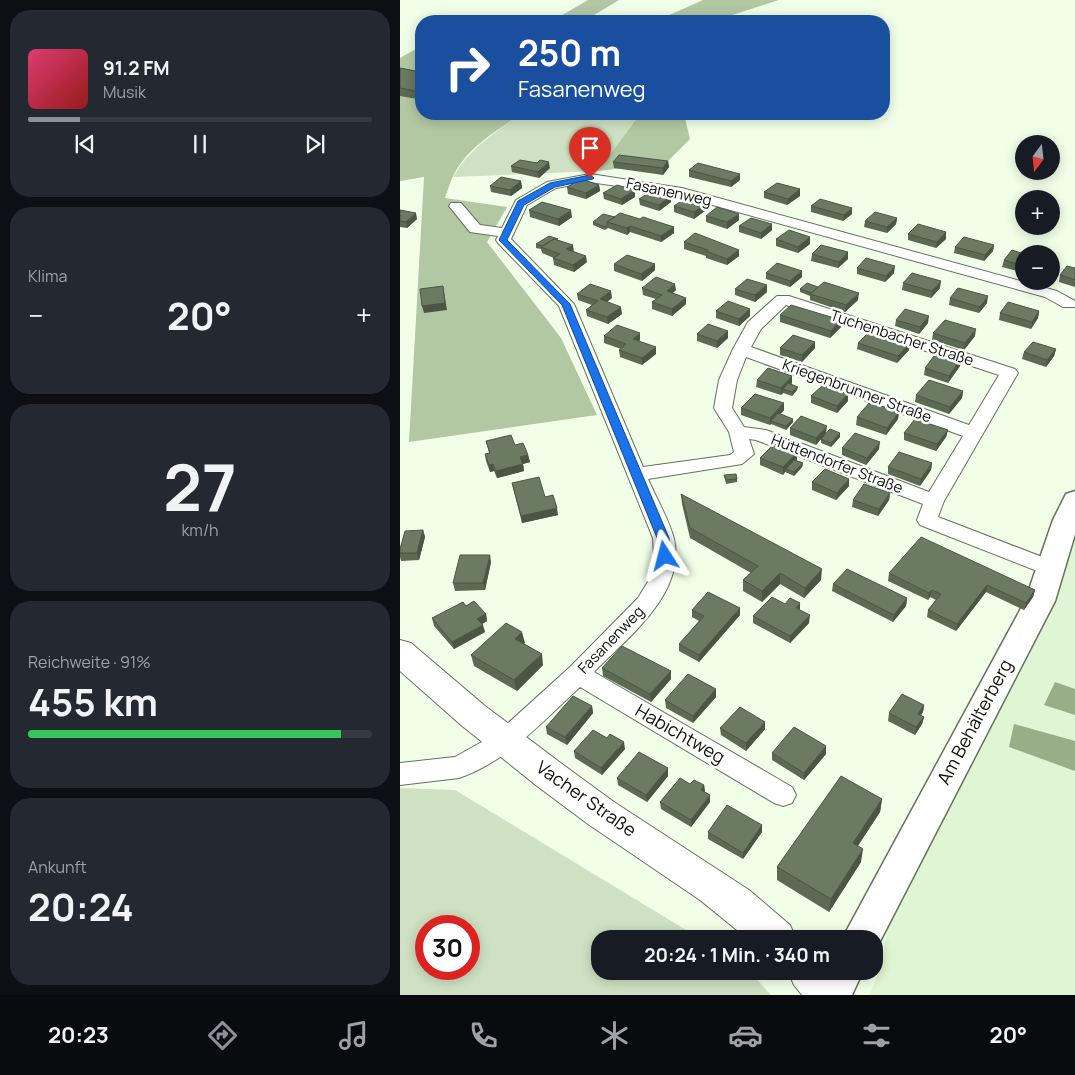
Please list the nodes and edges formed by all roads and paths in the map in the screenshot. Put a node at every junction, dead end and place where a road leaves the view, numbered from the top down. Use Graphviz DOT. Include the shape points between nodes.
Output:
graph roads {
  1 [pos="456,206"];
  2 [pos="507,233"];
  3 [pos="1069,304"];
  4 [pos="741,349"];
  5 [pos="738,432"];
  6 [pos="974,433"];
  7 [pos="637,474"];
  8 [pos="1075,500"];
  9 [pos="934,501"];
  10 [pos="1050,568"];
  11 [pos="400,652"];
  12 [pos="578,674"];
  13 [pos="505,741"];
  14 [pos="400,774"];
  15 [pos="783,795"];
  16 [pos="766,930"];
  17 [pos="866,930"];
  18 [pos="816,980"];
  19 [pos="839,980"];
  20 [pos="830,995"];
  1 -- 2 [label="street" via="475,229"];
  2 -- 3 [label="street, Fasanenweg" via="521,203 552,185 590,178 677,191 1051,294"];
  2 -- 7 [label="street, Fasanenweg" via="503,240 566,304"];
  4 -- 5 [label="street, Tuchenbacher Straße" via="728,380 722,408"];
  4 -- 6 [label="street, Kriegenbrunner Straße"];
  4 -- 6 [label="street, Tuchenbacher Straße" via="754,326 783,299 1010,373"];
  5 -- 7 [label="street, Tuchenbacher Straße" via="744,454 735,460"];
  5 -- 9 [label="street, Hüttendorfer Straße" via="759,434"];
  6 -- 9 [label="street, Tuchenbacher Straße"];
  7 -- 12 [label="street, Fasanenweg" via="663,538 665,556 660,580 646,604"];
  8 -- 10 [label="street, Am Behälterberg"];
  9 -- 10 [label="street, Tuchenbacher Straße" via="927,520"];
  10 -- 17 [label="street, Am Behälterberg" via="1036,609"];
  11 -- 13 [label="main road, Vacher Straße"];
  12 -- 13 [label="street, Fasanenweg"];
  12 -- 15 [label="street, Habichtweg"];
  13 -- 14 [label="street, Fasanenweg" via="459,767"];
  13 -- 16 [label="main road, Vacher Straße" via="602,813 732,899"];
  18 -- 20 [label="main road"];
  19 -- 20 [label="street"];
}
